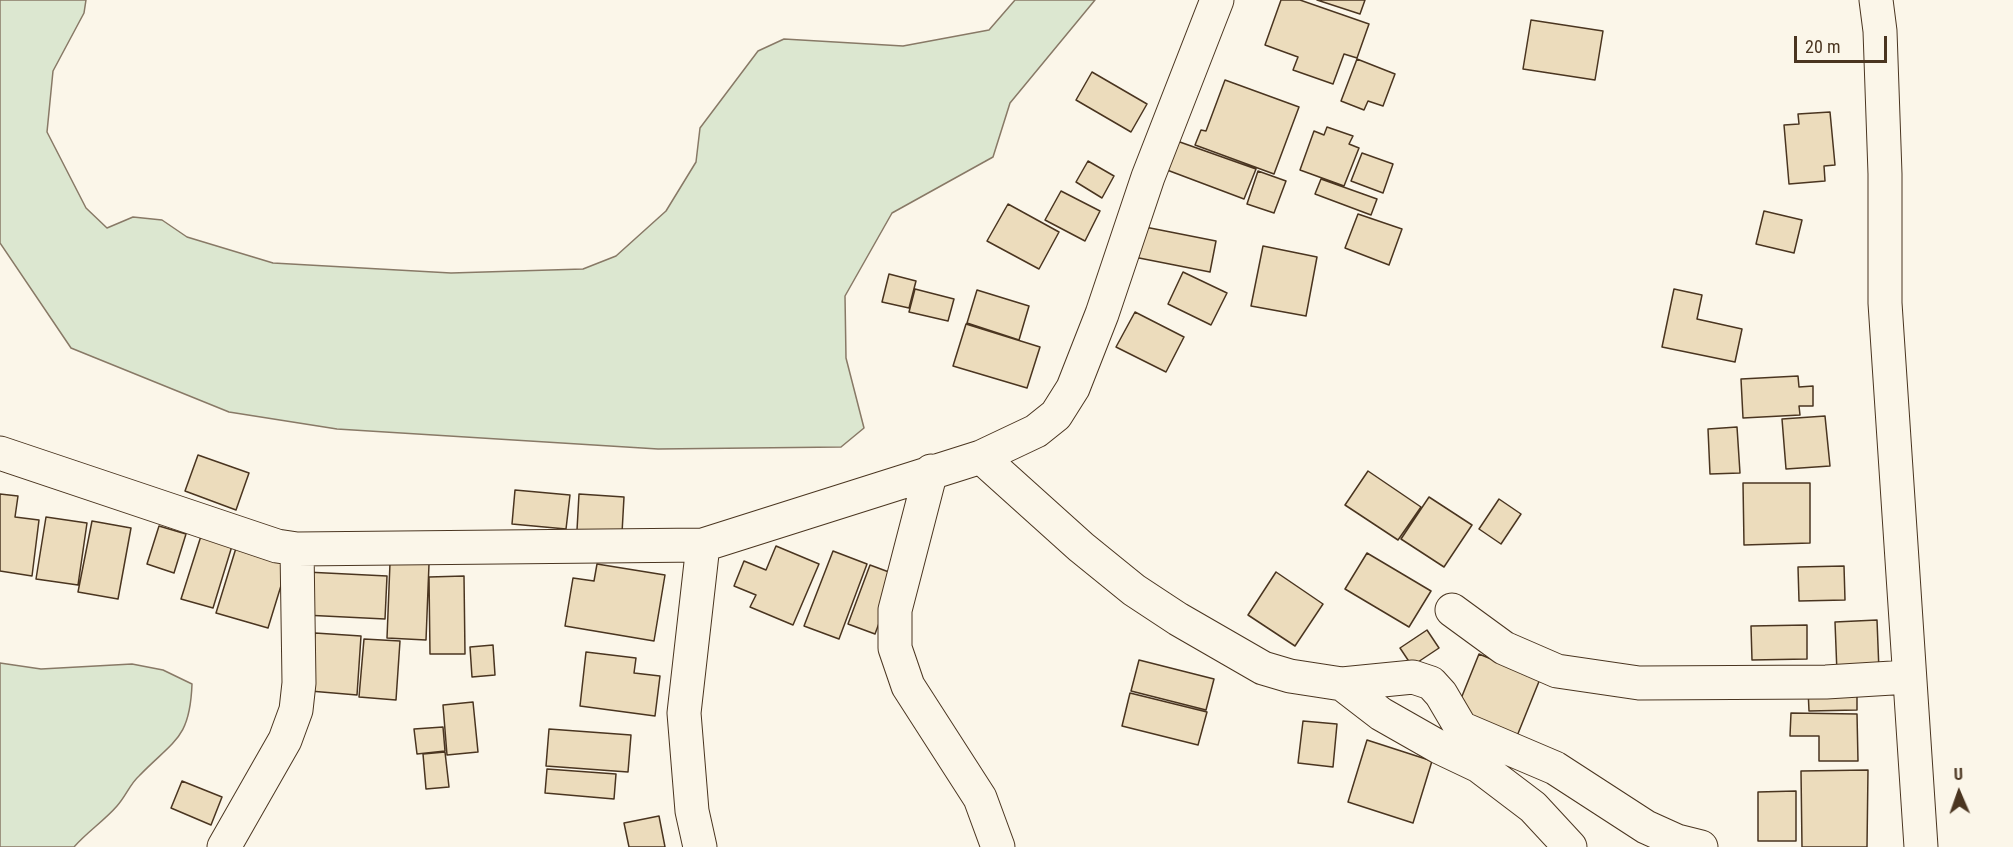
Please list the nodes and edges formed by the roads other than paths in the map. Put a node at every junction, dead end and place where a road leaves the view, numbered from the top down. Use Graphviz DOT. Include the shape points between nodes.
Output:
graph roads {
  1 [pos="1217,0"];
  2 [pos="1876,0"];
  3 [pos="0,453"];
  4 [pos="981,457"];
  5 [pos="931,471"];
  6 [pos="703,544"];
  7 [pos="297,549"];
  8 [pos="1452,610"];
  9 [pos="1909,677"];
  10 [pos="1342,684"];
  11 [pos="224,847"];
  12 [pos="700,847"];
  13 [pos="999,847"];
  14 [pos="1570,847"];
  15 [pos="1701,847"];
  16 [pos="1921,847"];
  1 -- 4 [label="street" via="1148,177 1073,388 1056,415 1036,430"];
  2 -- 9 [label="street" via="1885,174 1885,303"];
  3 -- 7 [label="street" via="277,546"];
  4 -- 5 [label="street"];
  4 -- 10 [label="street" via="1081,547 1178,619 1263,668 1307,680"];
  5 -- 6 [label="street"];
  5 -- 13 [label="street" via="895,610 894,648 908,687 980,798"];
  6 -- 7 [label="street"];
  6 -- 12 [label="street" via="684,713"];
  7 -- 11 [label="street" via="296,710 285,740"];
  8 -- 9 [label="street" via="1504,648 1557,670 1592,676 1639,682 1726,684"];
  9 -- 16 [label="street"];
  10 -- 14 [label="street" via="1381,714 1479,766 1533,807"];
  10 -- 15 [label="street" via="1413,677 1431,683 1461,728 1555,768 1646,827"];
}
